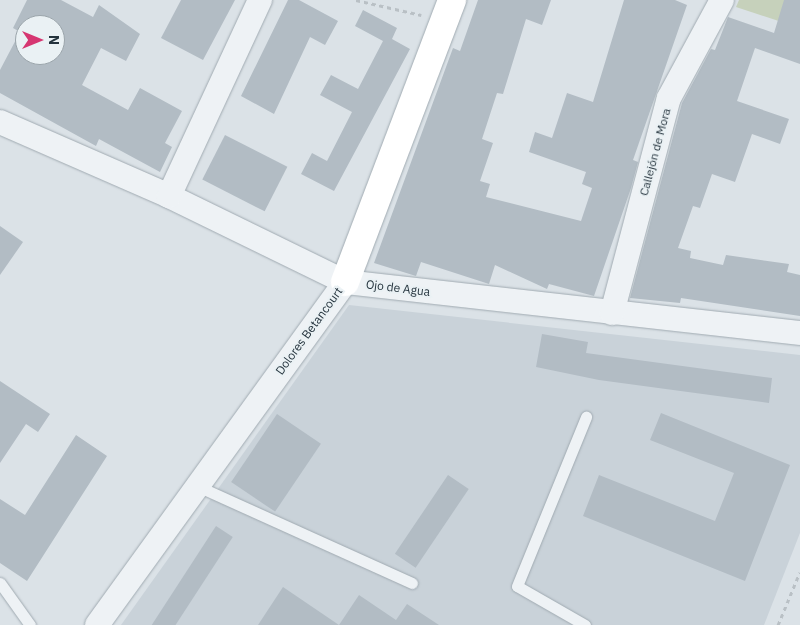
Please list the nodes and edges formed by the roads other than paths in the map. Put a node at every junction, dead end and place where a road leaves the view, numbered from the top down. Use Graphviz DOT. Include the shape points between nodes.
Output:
graph roads {
  1 [pos="260,0"];
  2 [pos="722,0"];
  3 [pos="448,10"];
  4 [pos="0,122"];
  5 [pos="170,196"];
  6 [pos="345,282"];
  7 [pos="612,313"];
  8 [pos="800,333"];
  9 [pos="586,418"];
  10 [pos="195,485"];
  11 [pos="0,583"];
  12 [pos="412,583"];
  13 [pos="30,625"];
  14 [pos="97,625"];
  15 [pos="585,625"];
  1 -- 5 [label="street"];
  2 -- 7 [label="street, Callejón de Mora" via="669,98"];
  3 -- 6 [label="street, Dolores Betancourt"];
  4 -- 5 [label="street, Ojo de Agua"];
  5 -- 6 [label="street, Ojo de Agua"];
  6 -- 7 [label="street, Ojo de Agua"];
  6 -- 10 [label="street, Dolores Betancourt"];
  7 -- 8 [label="street, Ojo de Agua"];
  9 -- 15 [label="lane" via="517,586"];
  10 -- 12 [label="lane"];
  10 -- 14 [label="street, Dolores Betancourt"];
  11 -- 13 [label="lane"];
}
